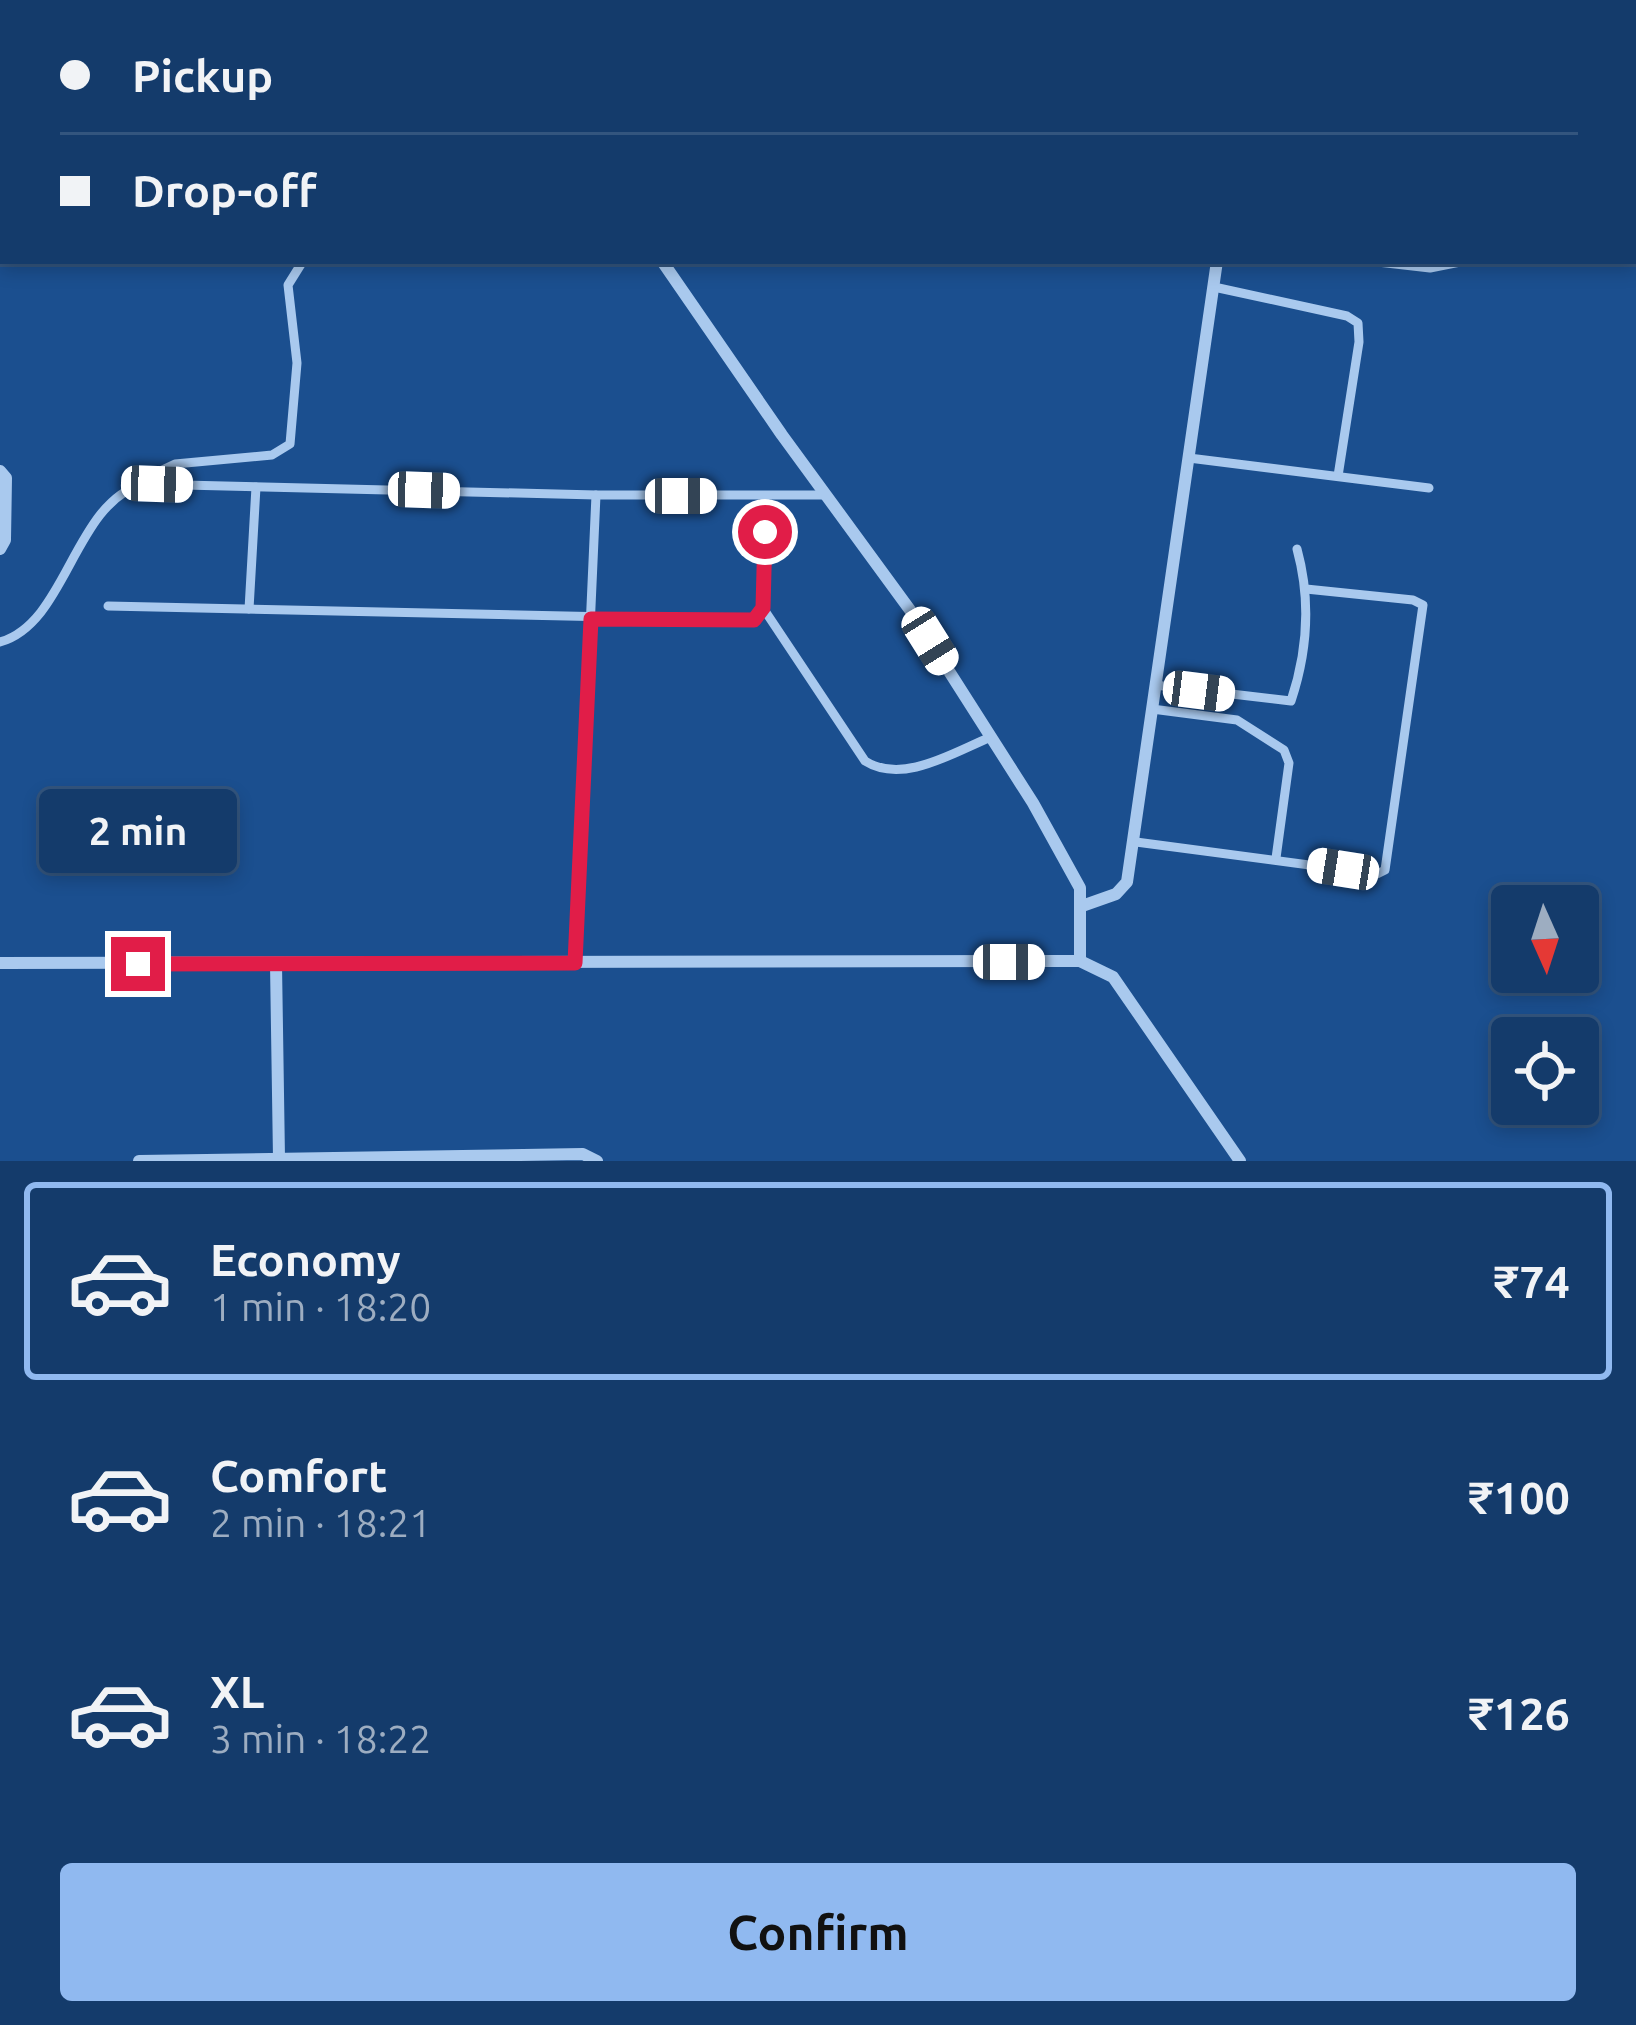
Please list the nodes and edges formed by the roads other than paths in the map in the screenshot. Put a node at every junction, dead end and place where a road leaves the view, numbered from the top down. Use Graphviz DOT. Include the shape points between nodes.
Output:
graph roads {
  1 [pos="301,264"];
  2 [pos="664,264"];
  3 [pos="1217,264"];
  4 [pos="1395,264"];
  5 [pos="1450,264"];
  6 [pos="1214,286"];
  7 [pos="1189,458"];
  8 [pos="0,470"];
  9 [pos="1338,476"];
  10 [pos="256,487"];
  11 [pos="1429,488"];
  12 [pos="127,489"];
  13 [pos="596,495"];
  14 [pos="826,495"];
  15 [pos="765,496"];
  16 [pos="0,549"];
  17 [pos="1297,549"];
  18 [pos="1306,589"];
  19 [pos="108,606"];
  20 [pos="763,608"];
  21 [pos="249,610"];
  22 [pos="591,619"];
  23 [pos="0,642"];
  24 [pos="1155,685"];
  25 [pos="1152,709"];
  26 [pos="991,736"];
  27 [pos="1136,842"];
  28 [pos="1276,858"];
  29 [pos="1082,906"];
  30 [pos="1080,961"];
  31 [pos="0,963"];
  32 [pos="575,963"];
  33 [pos="276,964"];
  34 [pos="279,1158"];
  35 [pos="139,1161"];
  36 [pos="597,1161"];
  37 [pos="1240,1161"];
  1 -- 12 [label="lane" via="288,285 297,363 290,444 272,455 175,464"];
  2 -- 14 [label="street"];
  3 -- 6 [label="street"];
  4 -- 5 [label="lane"];
  6 -- 7 [label="street"];
  6 -- 9 [label="lane" via="1358,323"];
  7 -- 9 [label="lane"];
  7 -- 24 [label="street"];
  8 -- 16 [label="street"];
  9 -- 11 [label="lane"];
  10 -- 12 [label="lane"];
  10 -- 13 [label="lane"];
  10 -- 21 [label="lane"];
  12 -- 23 [label="lane" via="100,516 32,621"];
  13 -- 15 [label="lane"];
  13 -- 22 [label="lane"];
  14 -- 15 [label="lane"];
  14 -- 26 [label="street"];
  15 -- 20 [label="lane"];
  17 -- 18 [label="lane"];
  18 -- 24 [label="lane" via="1306,636 1291,701"];
  18 -- 28 [label="lane" via="1413,600 1423,609 1385,870"];
  19 -- 21 [label="lane"];
  20 -- 22 [label="lane" via="752,620"];
  20 -- 26 [label="lane" via="872,766 912,768"];
  21 -- 22 [label="lane"];
  22 -- 32 [label="lane"];
  24 -- 25 [label="street"];
  25 -- 27 [label="street"];
  25 -- 28 [label="lane" via="1230,718 1284,750"];
  26 -- 29 [label="street" via="1076,877"];
  27 -- 28 [label="lane"];
  27 -- 29 [label="street" via="1125,886"];
  29 -- 30 [label="street"];
  30 -- 32 [label="street"];
  30 -- 37 [label="street" via="1113,977"];
  31 -- 33 [label="street"];
  32 -- 33 [label="street"];
  33 -- 34 [label="street"];
  34 -- 35 [label="street"];
  34 -- 36 [label="street" via="583,1154"];
}
